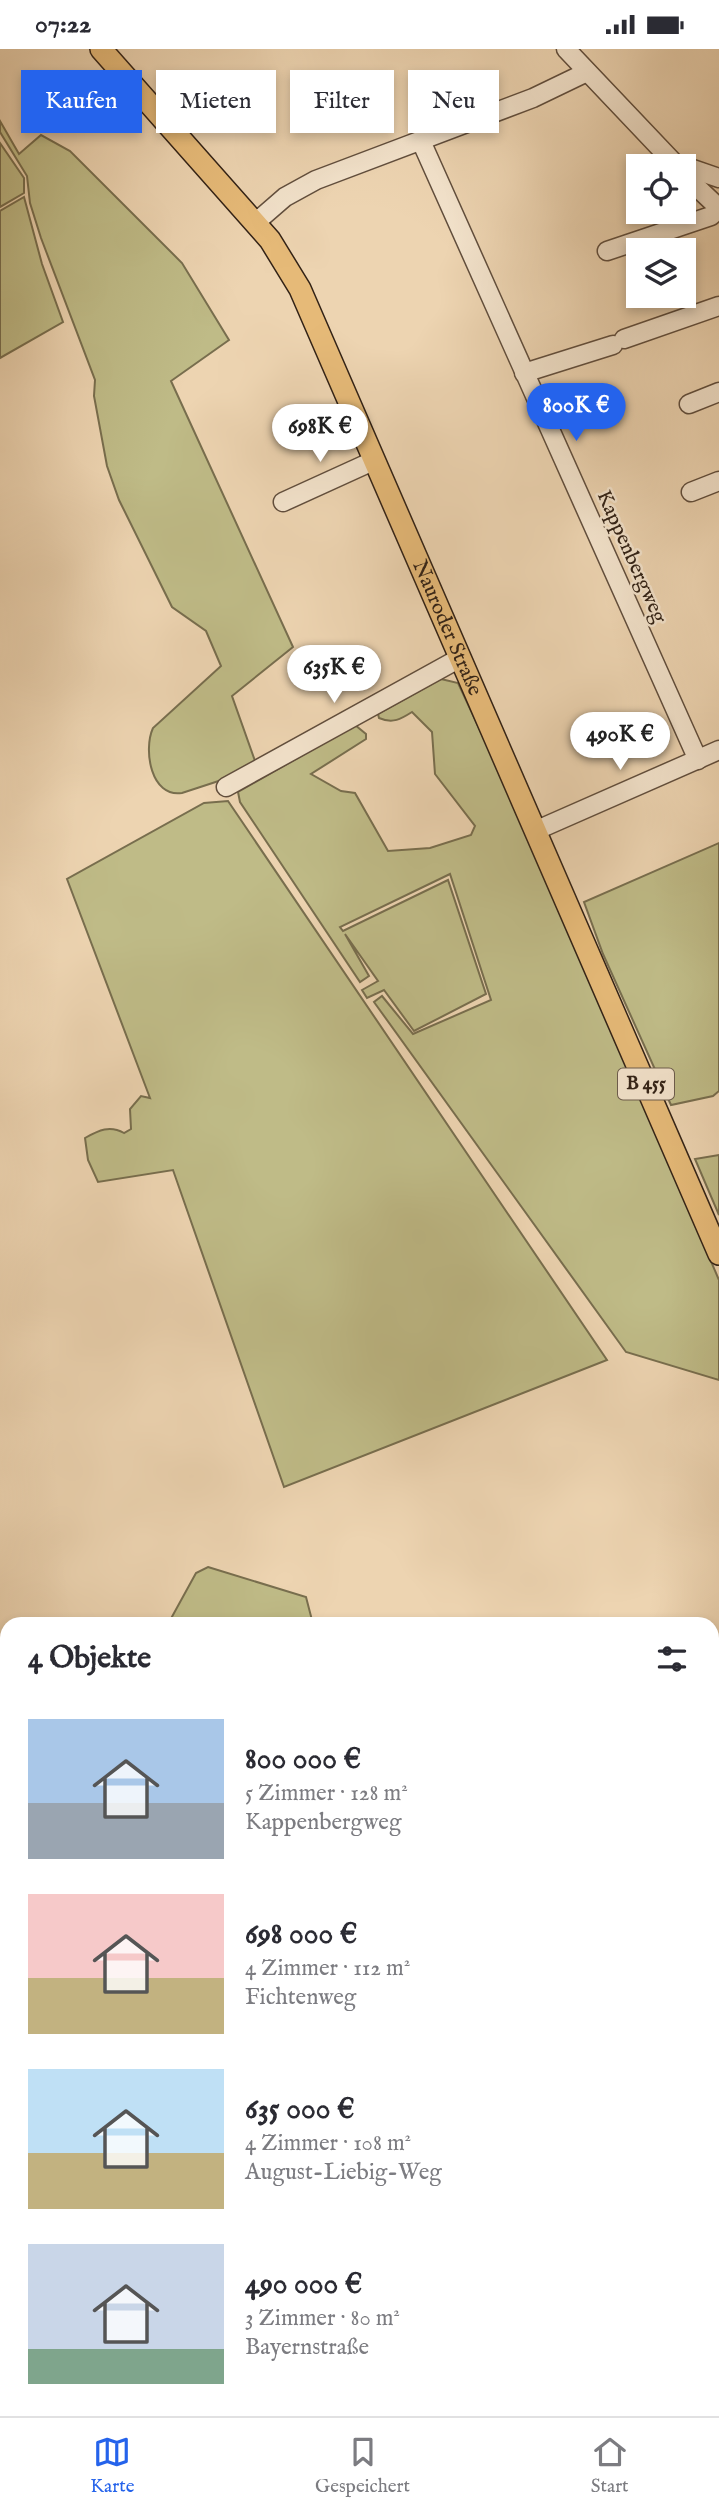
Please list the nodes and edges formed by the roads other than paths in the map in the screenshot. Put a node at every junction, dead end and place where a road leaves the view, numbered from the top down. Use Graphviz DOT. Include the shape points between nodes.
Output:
graph roads {
  1 [pos="101,49"];
  2 [pos="566,49"];
  3 [pos="586,72"];
  4 [pos="421,141"];
  5 [pos="668,154"];
  6 [pos="696,171"];
  7 [pos="719,178"];
  8 [pos="696,183"];
  9 [pos="719,208"];
  10 [pos="255,223"];
  11 [pos="607,251"];
  12 [pos="719,306"];
  13 [pos="524,373"];
  14 [pos="719,392"];
  15 [pos="689,404"];
  16 [pos="373,461"];
  17 [pos="719,481"];
  18 [pos="691,492"];
  19 [pos="283,502"];
  20 [pos="460,658"];
  21 [pos="719,750"];
  22 [pos="698,760"];
  23 [pos="226,787"];
  24 [pos="537,830"];
  25 [pos="719,1254"];
  1 -- 10 [label="main road, Nauroder Straße / B 455"];
  2 -- 3 [label="street"];
  3 -- 4 [label="street" via="533,98"];
  3 -- 5 [label="street"];
  4 -- 10 [label="street" via="316,180 285,197"];
  4 -- 13 [label="street, Kappenbergweg"];
  6 -- 7 [label="street"];
  8 -- 9 [label="street"];
  9 -- 11 [label="street" via="711,216"];
  10 -- 16 [label="main road, Nauroder Straße / B 455" via="300,289"];
  12 -- 13 [label="street"];
  13 -- 22 [label="street, Kappenbergweg"];
  14 -- 15 [label="street"];
  16 -- 19 [label="street"];
  16 -- 20 [label="main road, Nauroder Straße / B 455"];
  17 -- 18 [label="street"];
  20 -- 23 [label="street"];
  20 -- 24 [label="main road, Nauroder Straße / B 455"];
  21 -- 22 [label="street"];
  22 -- 24 [label="street"];
  24 -- 25 [label="main road, Nauroder Straße / B 455"];
}
